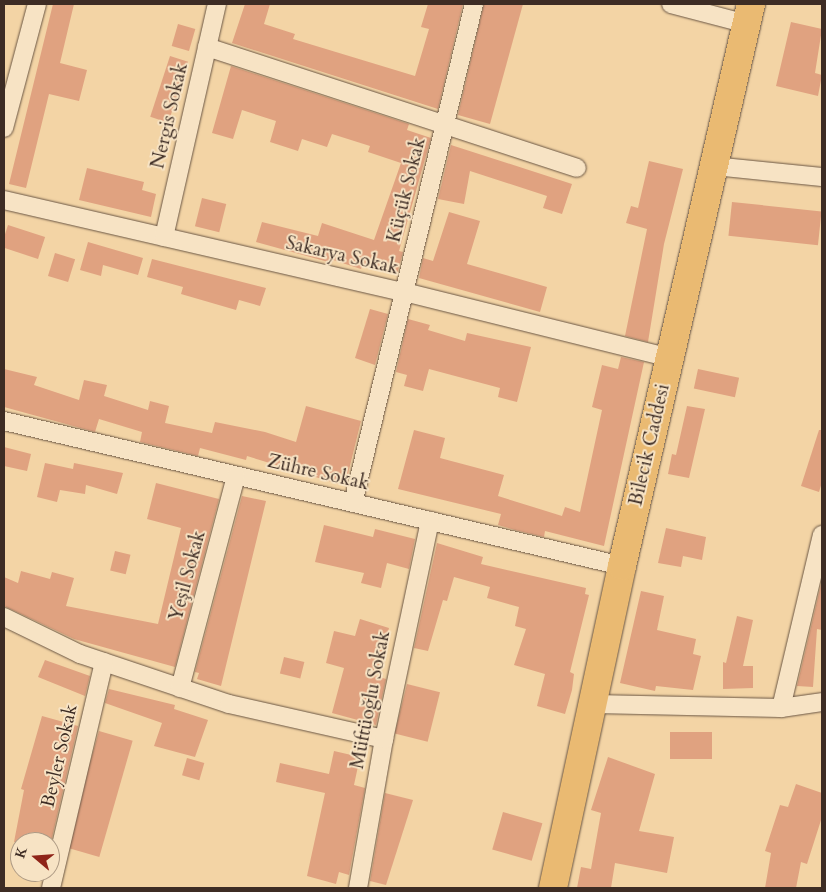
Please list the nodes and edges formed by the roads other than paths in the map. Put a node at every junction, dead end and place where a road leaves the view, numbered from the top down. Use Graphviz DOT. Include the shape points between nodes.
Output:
graph roads {
  1 [pos="37,4"];
  2 [pos="217,4"];
  3 [pos="474,4"];
  4 [pos="671,4"];
  5 [pos="749,14"];
  6 [pos="207,47"];
  7 [pos="444,127"];
  8 [pos="4,128"];
  9 [pos="714,166"];
  10 [pos="577,168"];
  11 [pos="822,177"];
  12 [pos="4,200"];
  13 [pos="164,237"];
  14 [pos="404,292"];
  15 [pos="670,358"];
  16 [pos="4,421"];
  17 [pos="236,476"];
  18 [pos="353,503"];
  19 [pos="430,521"];
  20 [pos="822,536"];
  21 [pos="622,566"];
  22 [pos="4,617"];
  23 [pos="104,662"];
  24 [pos="180,688"];
  25 [pos="822,702"];
  26 [pos="594,704"];
  27 [pos="781,708"];
  28 [pos="384,739"];
  29 [pos="51,888"];
  30 [pos="358,888"];
  31 [pos="553,888"];
  1 -- 8 [label="street"];
  2 -- 6 [label="street, Nergis Sokak"];
  3 -- 7 [label="street, Küçük Sokak"];
  4 -- 5 [label="street"];
  5 -- 9 [label="main road, Bilecik Caddesi"];
  6 -- 7 [label="street"];
  6 -- 13 [label="street, Nergis Sokak"];
  7 -- 10 [label="street"];
  7 -- 14 [label="street, Küçük Sokak"];
  9 -- 11 [label="street"];
  9 -- 15 [label="main road, Bilecik Caddesi"];
  12 -- 13 [label="street, Sakarya Sokak"];
  13 -- 14 [label="street, Sakarya Sokak"];
  14 -- 15 [label="street, Sakarya Sokak"];
  14 -- 18 [label="street, Küçük Sokak"];
  15 -- 21 [label="main road, Bilecik Caddesi"];
  16 -- 17 [label="street, Zühre Sokak"];
  17 -- 18 [label="street, Zühre Sokak"];
  17 -- 24 [label="street, Yeşil Sokak"];
  18 -- 19 [label="street, Zühre Sokak"];
  19 -- 21 [label="street, Zühre Sokak"];
  19 -- 28 [label="street, Müftüoğlu Sokak"];
  20 -- 27 [label="street"];
  21 -- 26 [label="main road, Bilecik Caddesi"];
  22 -- 23 [label="street" via="80,654"];
  23 -- 24 [label="street"];
  23 -- 29 [label="street, Beyler Sokak"];
  24 -- 28 [label="street" via="229,704"];
  25 -- 27 [label="street"];
  26 -- 27 [label="street"];
  26 -- 31 [label="main road, Bilecik Caddesi"];
  28 -- 30 [label="street, Müftüoğlu Sokak"];
}
